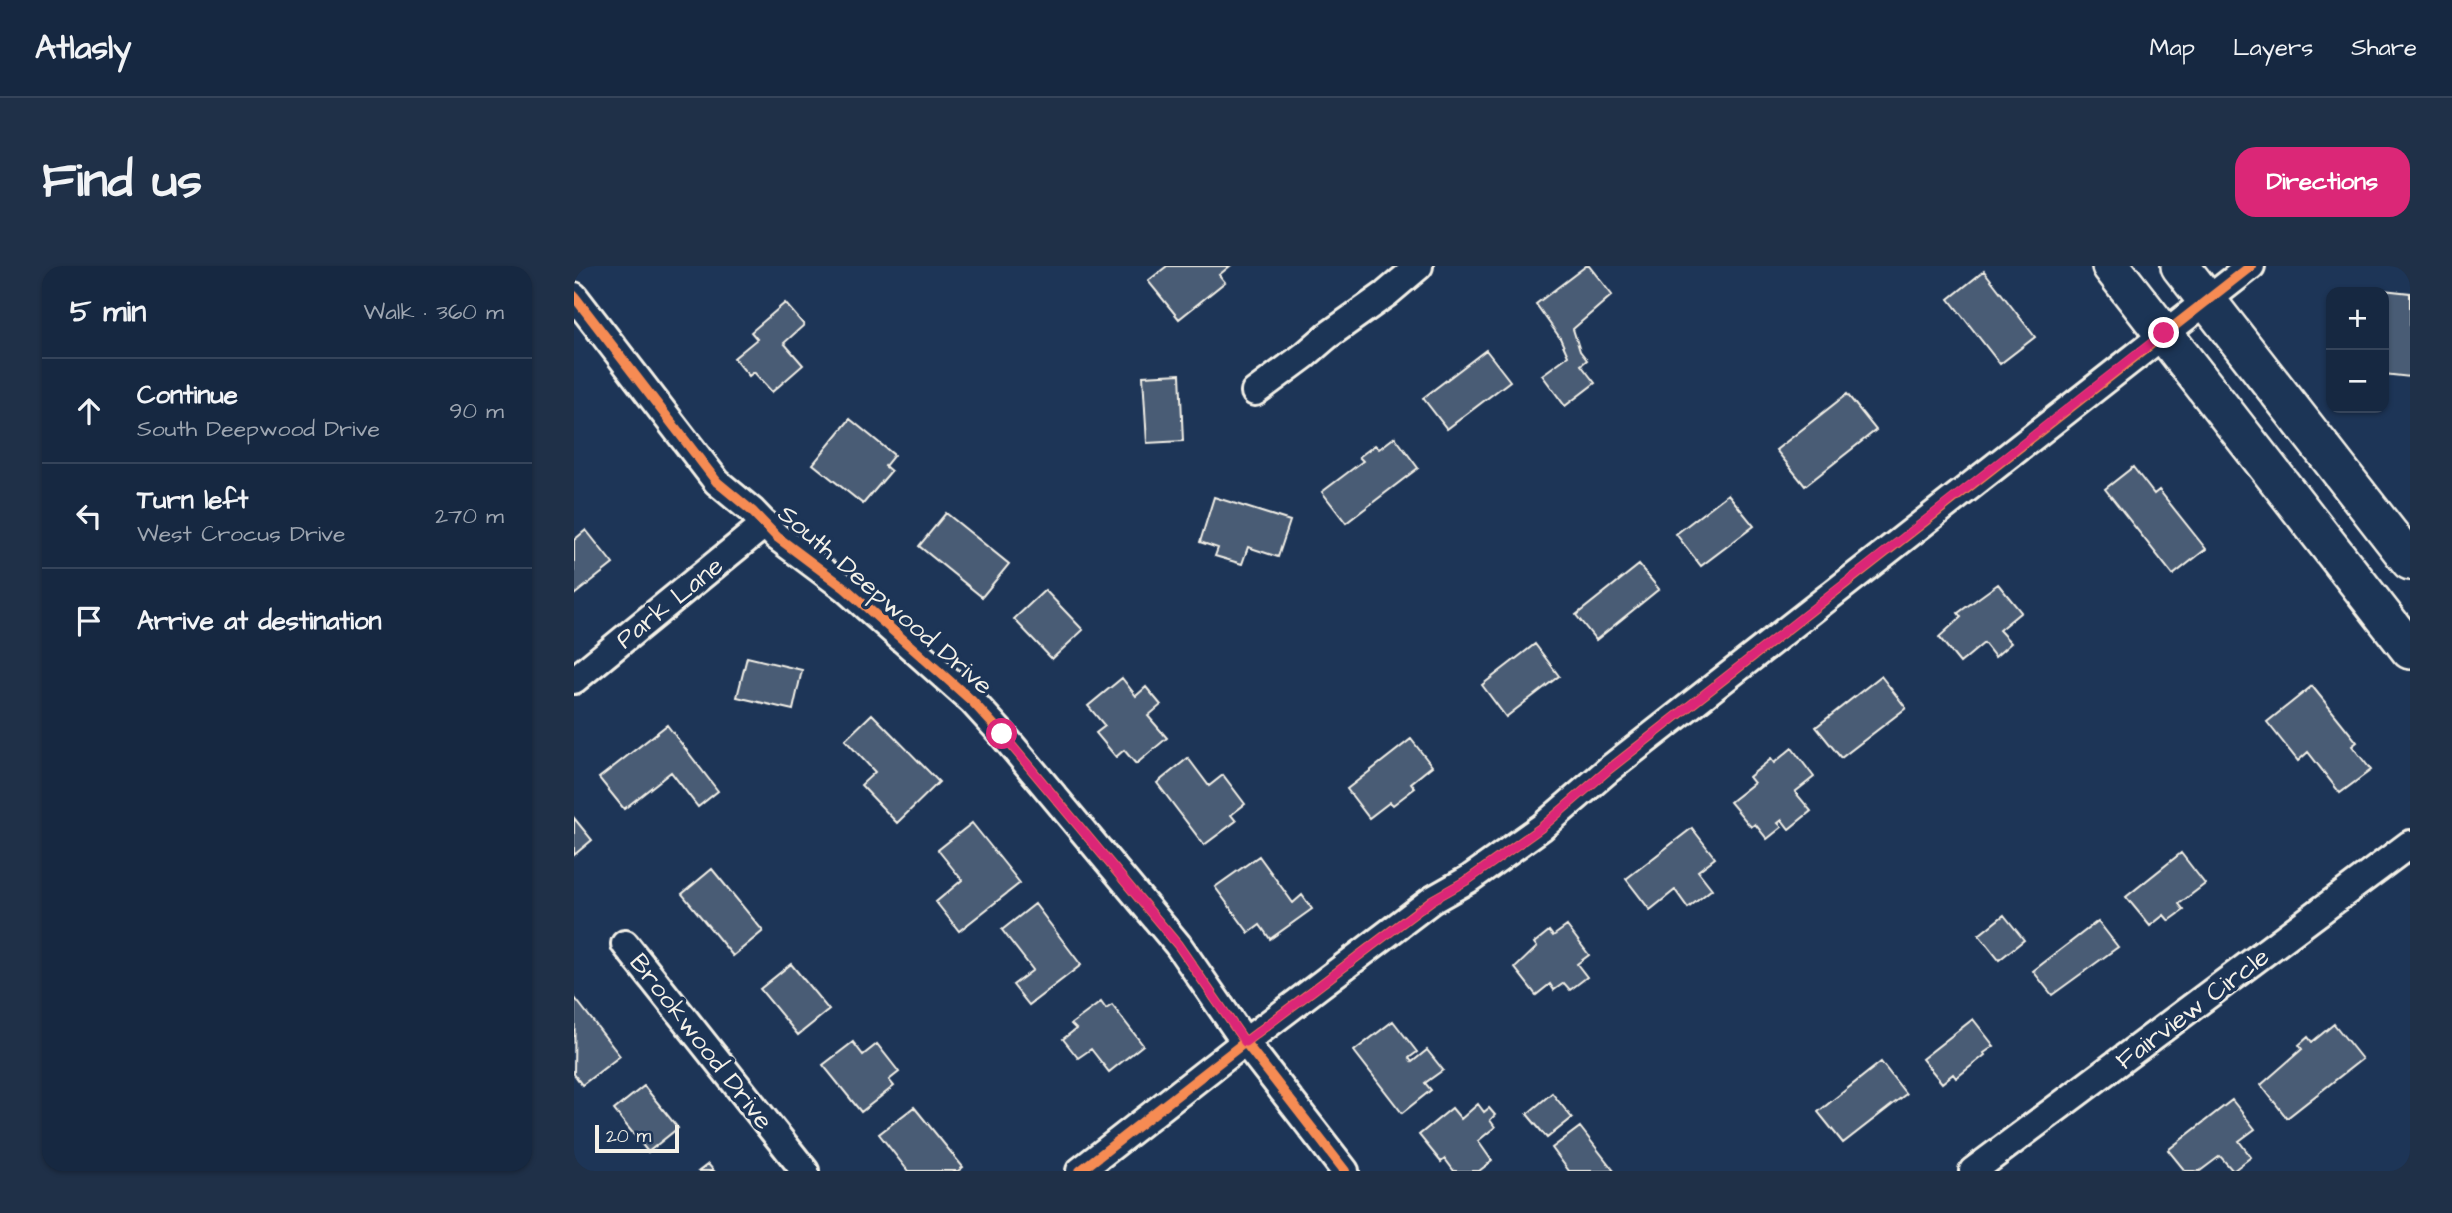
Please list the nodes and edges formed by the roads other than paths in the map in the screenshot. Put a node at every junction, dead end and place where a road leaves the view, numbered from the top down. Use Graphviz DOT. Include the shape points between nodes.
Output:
graph roads {
  1 [pos="1419,266"];
  2 [pos="2111,266"];
  3 [pos="2180,266"];
  4 [pos="2251,266"];
  5 [pos="574,296"];
  6 [pos="2207,301"];
  7 [pos="2164,333"];
  8 [pos="1255,392"];
  9 [pos="765,524"];
  10 [pos="2410,561"];
  11 [pos="2410,650"];
  12 [pos="574,680"];
  13 [pos="2410,844"];
  14 [pos="625,944"];
  15 [pos="1245,1042"];
  16 [pos="805,1171"];
  17 [pos="1080,1171"];
  18 [pos="1345,1171"];
  19 [pos="1973,1171"];
  1 -- 8 [label="street"];
  2 -- 7 [label="main road"];
  3 -- 6 [label="main road"];
  4 -- 6 [label="street"];
  5 -- 9 [label="street, South Deepwood Drive" via="717,482"];
  6 -- 7 [label="street"];
  6 -- 10 [label="main road"];
  7 -- 11 [label="main road"];
  7 -- 15 [label="street" via="1542,827 1432,900"];
  9 -- 12 [label="street, Park Lane"];
  9 -- 15 [label="street, South Deepwood Drive" via="845,588 980,709 1178,945"];
  13 -- 19 [label="street, Fairview Circle"];
  14 -- 16 [label="street, Brookwood Drive"];
  15 -- 17 [label="street"];
  15 -- 18 [label="street, South Deepwood Drive"];
}
